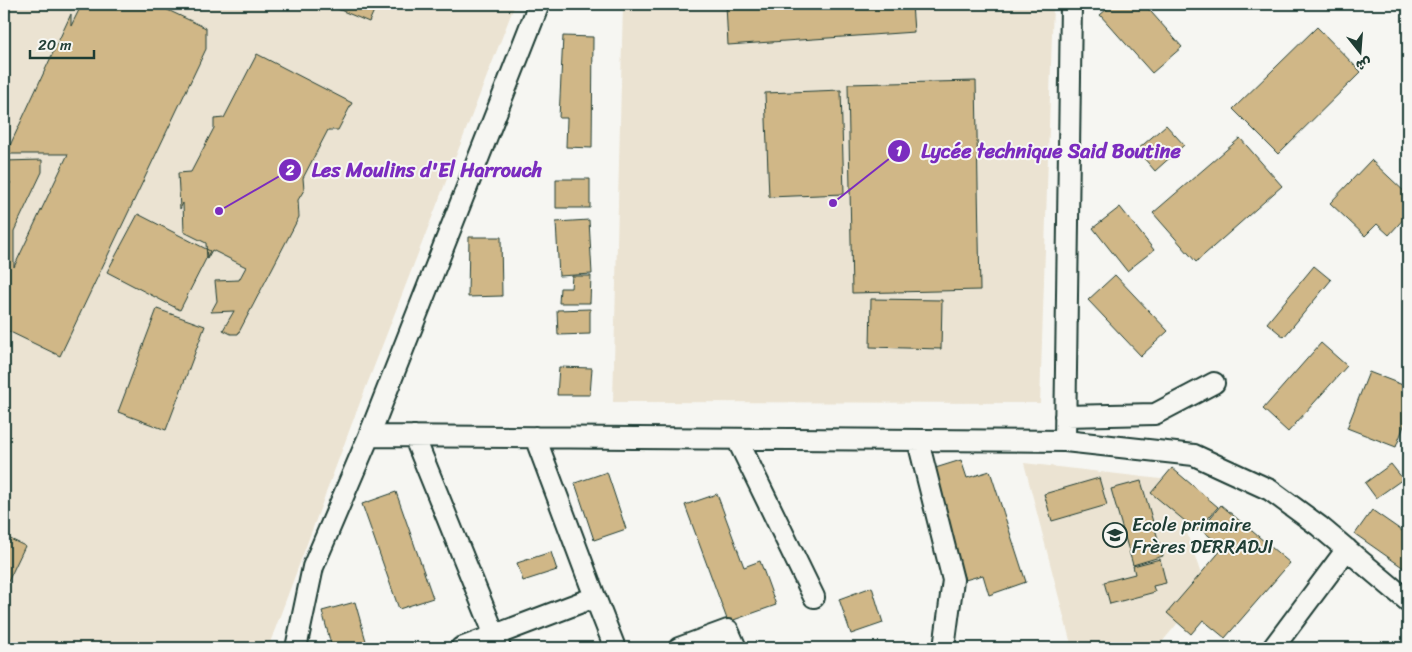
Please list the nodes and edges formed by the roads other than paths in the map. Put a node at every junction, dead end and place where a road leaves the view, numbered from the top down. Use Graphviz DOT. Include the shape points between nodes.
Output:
graph roads {
  1 [pos="539,4"];
  2 [pos="1071,4"];
  3 [pos="1214,383"];
  4 [pos="1065,416"];
  5 [pos="369,436"];
  6 [pos="414,436"];
  7 [pos="534,437"];
  8 [pos="737,439"];
  9 [pos="918,441"];
  10 [pos="1065,441"];
  11 [pos="1347,549"];
  12 [pos="595,597"];
  13 [pos="814,597"];
  14 [pos="1408,601"];
  15 [pos="497,642"];
  16 [pos="296,648"];
  17 [pos="461,648"];
  18 [pos="615,648"];
  19 [pos="679,648"];
  20 [pos="736,648"];
  21 [pos="944,648"];
  22 [pos="1273,648"];
  1 -- 5 [label="street"];
  2 -- 4 [label="street"];
  3 -- 4 [label="street" via="1155,414"];
  4 -- 10 [label="street"];
  5 -- 6 [label="street"];
  5 -- 16 [label="street" via="313,567"];
  6 -- 7 [label="street"];
  6 -- 15 [label="street"];
  7 -- 8 [label="street"];
  7 -- 12 [label="street"];
  8 -- 9 [label="street"];
  8 -- 13 [label="street"];
  9 -- 10 [label="street"];
  9 -- 21 [label="street" via="954,580"];
  10 -- 11 [label="street" via="1194,455 1270,490"];
  11 -- 14 [label="street"];
  11 -- 22 [label="street"];
  12 -- 15 [label="street"];
  12 -- 18 [label="street"];
  15 -- 17 [label="street"];
  19 -- 20 [label="street" via="728,630"];
}
